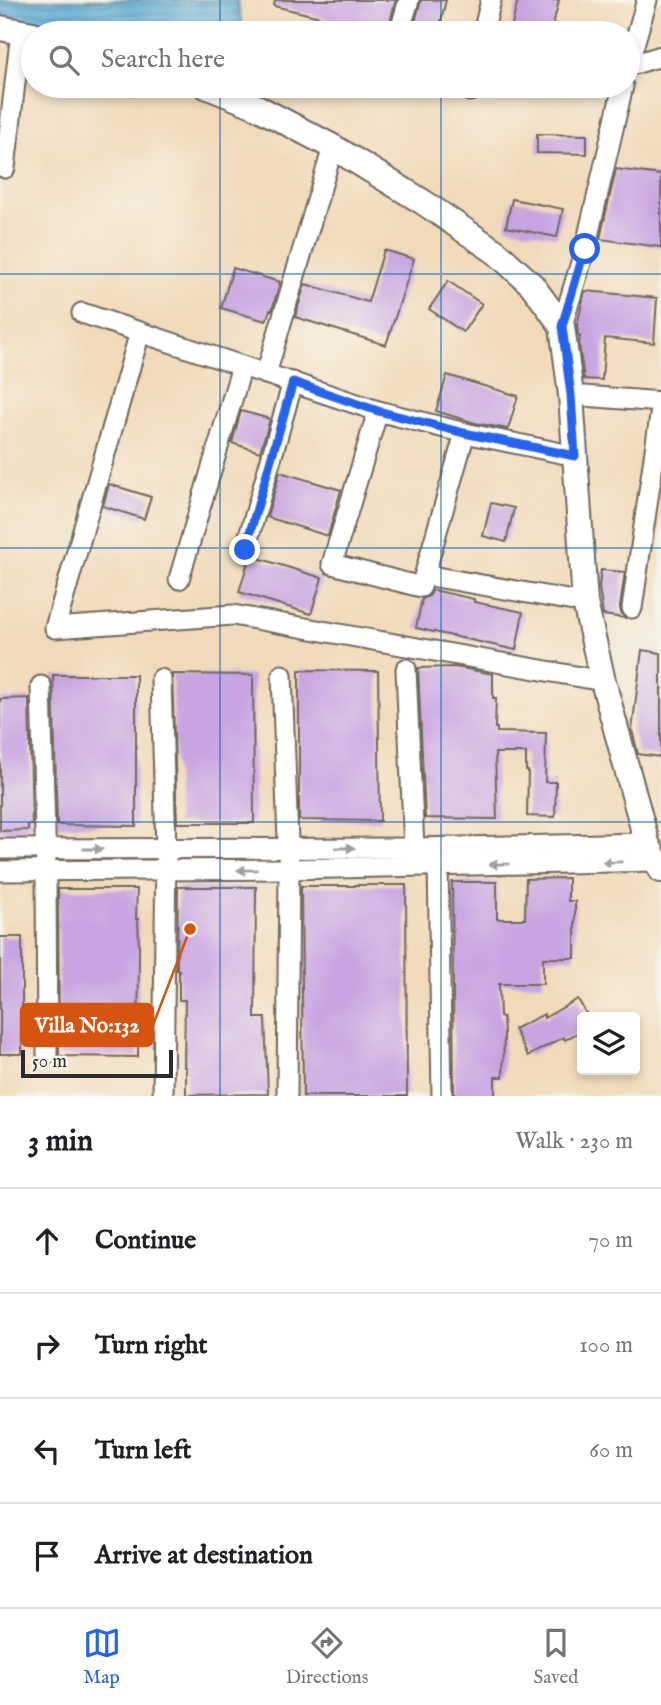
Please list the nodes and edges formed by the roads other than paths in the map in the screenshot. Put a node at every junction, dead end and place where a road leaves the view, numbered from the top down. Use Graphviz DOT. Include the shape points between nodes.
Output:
graph roads {
  1 [pos="409,0"];
  2 [pos="491,0"];
  3 [pos="647,0"];
  4 [pos="403,21"];
  5 [pos="487,21"];
  6 [pos="640,24"];
  7 [pos="18,31"];
  8 [pos="661,57"];
  9 [pos="640,62"];
  10 [pos="236,98"];
  11 [pos="620,98"];
  12 [pos="333,148"];
  13 [pos="5,168"];
  14 [pos="82,313"];
  15 [pos="562,326"];
  16 [pos="140,332"];
  17 [pos="242,366"];
  18 [pos="266,374"];
  19 [pos="293,382"];
  20 [pos="571,395"];
  21 [pos="661,402"];
  22 [pos="661,409"];
  23 [pos="378,411"];
  24 [pos="464,433"];
  25 [pos="575,456"];
  26 [pos="245,550"];
  27 [pos="425,575"];
  28 [pos="179,579"];
  29 [pos="585,603"];
  30 [pos="632,608"];
  31 [pos="406,669"];
  32 [pos="282,675"];
  33 [pos="161,679"];
  34 [pos="603,681"];
  35 [pos="41,686"];
  36 [pos="288,848"];
  37 [pos="414,848"];
  38 [pos="0,849"];
  39 [pos="45,849"];
  40 [pos="166,849"];
  41 [pos="655,858"];
  42 [pos="438,865"];
  43 [pos="289,869"];
  44 [pos="0,871"];
  45 [pos="46,871"];
  46 [pos="165,871"];
  47 [pos="47,1054"];
  48 [pos="163,1096"];
  49 [pos="287,1096"];
  50 [pos="442,1096"];
  1 -- 4 [label="street"];
  2 -- 5 [label="street"];
  3 -- 6 [label="street"];
  7 -- 13 [label="street"];
  8 -- 9 [label="street"];
  10 -- 12 [label="main road"];
  11 -- 15 [label="street"];
  12 -- 15 [label="main road" via="496,252 532,285"];
  12 -- 18 [label="street"];
  14 -- 16 [label="street"];
  15 -- 20 [label="main road"];
  16 -- 17 [label="street"];
  16 -- 34 [label="street" via="55,628 233,615"];
  17 -- 18 [label="street"];
  17 -- 28 [label="street"];
  18 -- 19 [label="street"];
  19 -- 23 [label="street"];
  19 -- 26 [label="street"];
  20 -- 21 [label="street"];
  20 -- 25 [label="main road"];
  22 -- 30 [label="street"];
  23 -- 24 [label="street"];
  23 -- 27 [label="street" via="332,564 421,587"];
  24 -- 25 [label="street"];
  24 -- 27 [label="street"];
  25 -- 29 [label="main road"];
  27 -- 29 [label="street"];
  29 -- 34 [label="main road"];
  31 -- 37 [label="street"];
  32 -- 36 [label="street"];
  33 -- 40 [label="street"];
  34 -- 41 [label="main road"];
  35 -- 39 [label="street"];
  36 -- 37 [label="street, one-way"];
  36 -- 40 [label="street"];
  36 -- 43 [label="street"];
  37 -- 41 [label="street"];
  38 -- 39 [label="street"];
  39 -- 40 [label="street, one-way"];
  39 -- 45 [label="street"];
  40 -- 46 [label="street"];
  41 -- 42 [label="street, one-way"];
  42 -- 43 [label="street"];
  42 -- 50 [label="street"];
  43 -- 46 [label="street, one-way"];
  43 -- 49 [label="street"];
  44 -- 45 [label="street"];
  45 -- 46 [label="street"];
  45 -- 47 [label="street"];
  46 -- 48 [label="street"];
}
